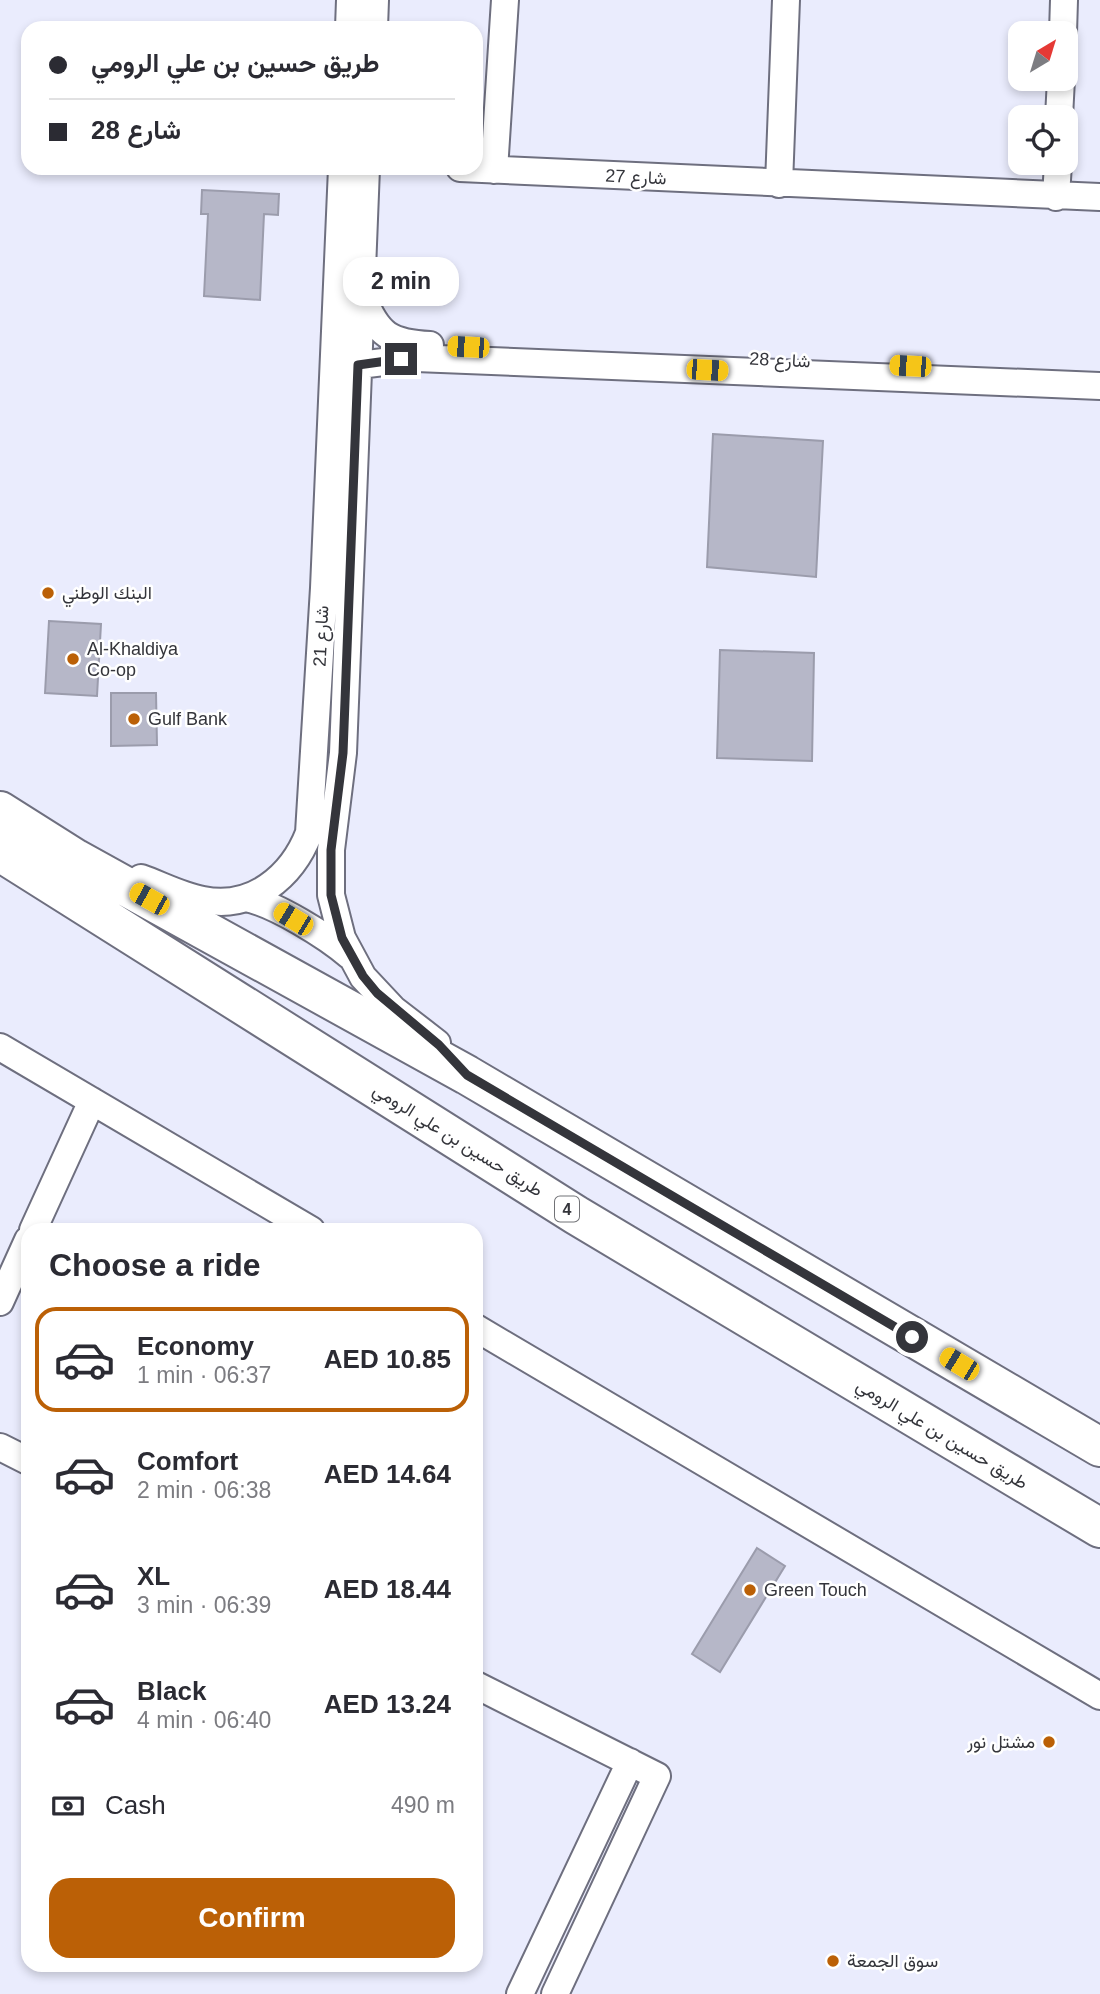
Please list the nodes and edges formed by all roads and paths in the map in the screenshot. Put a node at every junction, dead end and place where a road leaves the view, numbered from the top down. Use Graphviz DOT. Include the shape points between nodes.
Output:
graph roads {
  1 [pos="350,0"];
  2 [pos="375,0"];
  3 [pos="505,0"];
  4 [pos="786,0"];
  5 [pos="1064,0"];
  6 [pos="349,21"];
  7 [pos="374,21"];
  8 [pos="1063,21"];
  9 [pos="483,169"];
  10 [pos="494,170"];
  11 [pos="342,175"];
  12 [pos="366,175"];
  13 [pos="1057,175"];
  14 [pos="779,184"];
  15 [pos="1056,197"];
  16 [pos="1100,197"];
  17 [pos="361,293"];
  18 [pos="346,367"];
  19 [pos="1100,374"];
  20 [pos="1100,386"];
  21 [pos="325,807"];
  22 [pos="0,811"];
  23 [pos="0,852"];
  24 [pos="76,859"];
  25 [pos="0,873"];
  26 [pos="42,877"];
  27 [pos="246,898"];
  28 [pos="351,958"];
  29 [pos="0,1047"];
  30 [pos="467,1075"];
  31 [pos="92,1101"];
  32 [pos="36,1223"];
  33 [pos="299,1223"];
  34 [pos="21,1256"];
  35 [pos="0,1302"];
  36 [pos="483,1332"];
  37 [pos="0,1447"];
  38 [pos="1100,1447"];
  39 [pos="21,1458"];
  40 [pos="1100,1528"];
  41 [pos="483,1688"];
  42 [pos="1100,1696"];
  43 [pos="631,1762"];
  44 [pos="520,1994"];
  45 [pos="555,1994"];
  1 -- 6 [label="street"];
  2 -- 7 [label="street"];
  3 -- 10 [label="street"];
  4 -- 14 [label="street"];
  5 -- 8 [label="street"];
  9 -- 10 [label="street, شارع 27"];
  10 -- 14 [label="street, شارع 27"];
  11 -- 18 [label="street, شارع 21"];
  12 -- 17 [label="street, شارع 21"];
  13 -- 15 [label="street"];
  14 -- 15 [label="street, شارع 27"];
  15 -- 16 [label="street, شارع 27"];
  17 -- 18 [label="street, شارع 21"];
  17 -- 19 [label="street, شارع 28" via="377,327 393,339 413,344"];
  18 -- 20 [label="street, شارع 28" via="416,358"];
  18 -- 21 [label="street, شارع 21"];
  21 -- 27 [label="street, شارع 21" via="291,867"];
  21 -- 28 [label="street, شارع 21" via="331,895"];
  22 -- 24 [label="highway"];
  23 -- 26 [label="highway, طريق حسين بن علي الرومي / 4"];
  24 -- 27 [label="street, شارع 21" via="204,901"];
  24 -- 30 [label="highway"];
  25 -- 26 [label="street" via="27,880"];
  26 -- 40 [label="highway, طريق حسين بن علي الرومي / 4" via="576,1215"];
  27 -- 28 [label="street" via="275,908"];
  28 -- 30 [label="street, شارع 21" via="377,993"];
  29 -- 31 [label="street"];
  30 -- 38 [label="highway"];
  31 -- 32 [label="street"];
  31 -- 33 [label="street"];
  34 -- 35 [label="street"];
  36 -- 42 [label="street"];
  37 -- 39 [label="street"];
  41 -- 43 [label="street"];
  43 -- 44 [label="street"];
  43 -- 45 [label="street" via="657,1776"];
}
